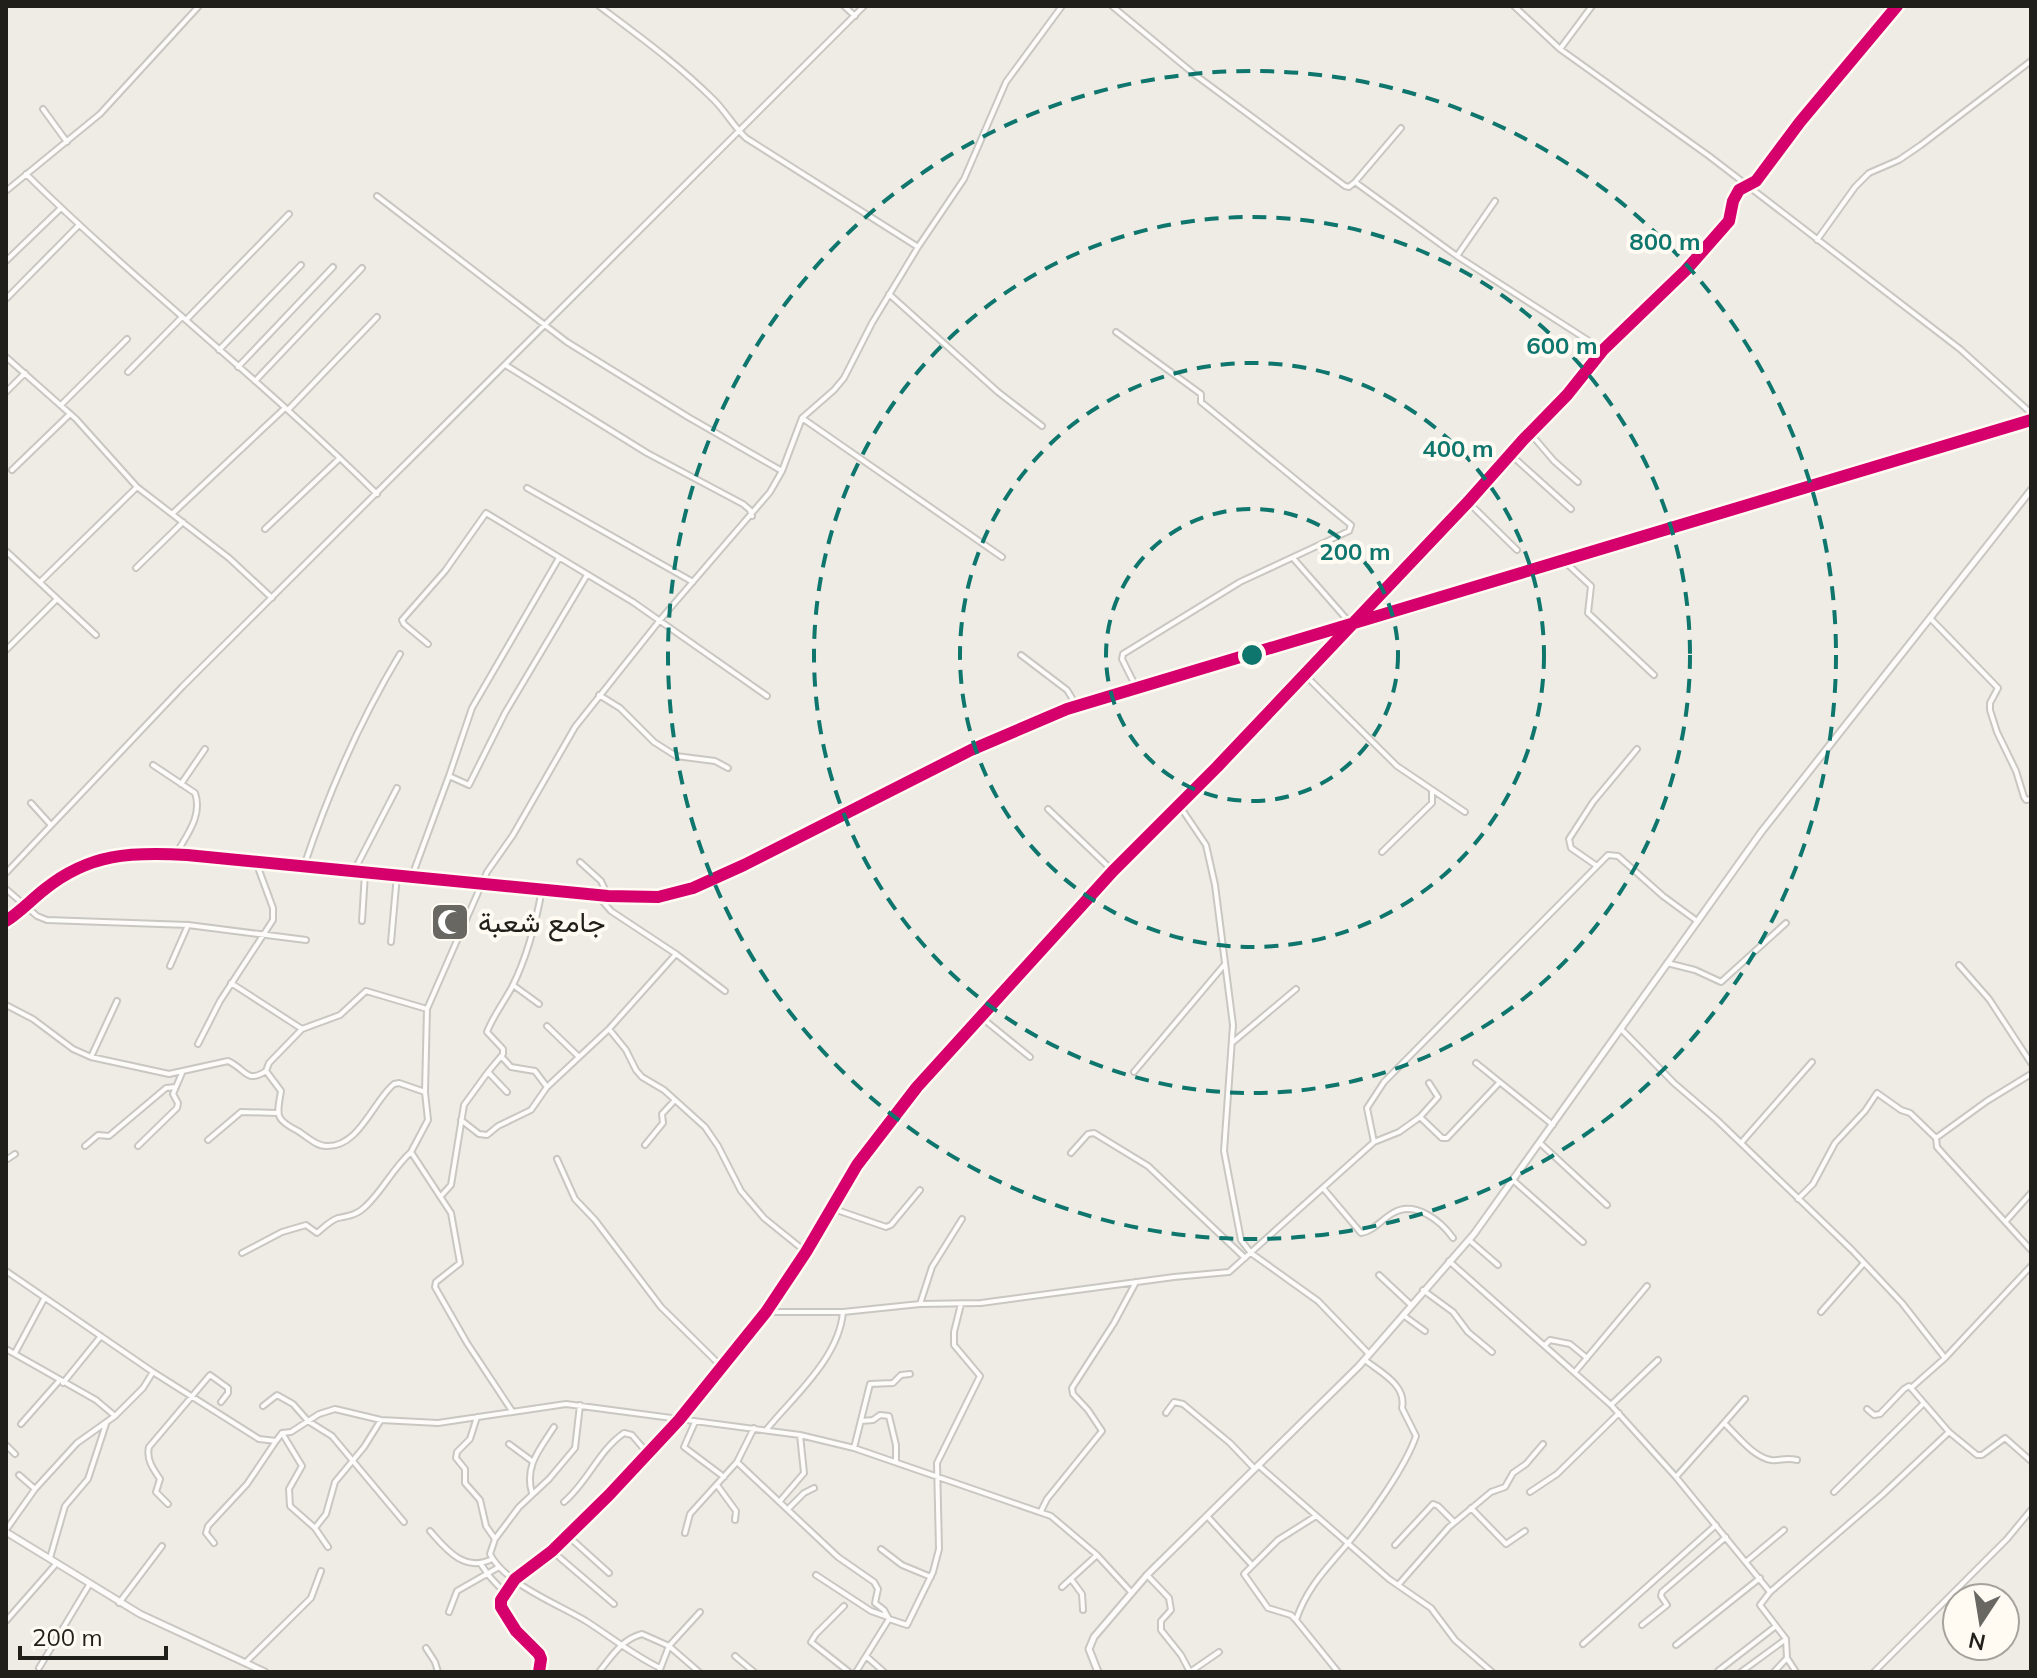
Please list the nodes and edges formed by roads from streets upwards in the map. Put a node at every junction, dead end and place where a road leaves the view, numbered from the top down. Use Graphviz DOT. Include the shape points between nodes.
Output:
graph roads {
  1 [pos="199,6"];
  2 [pos="599,6"];
  3 [pos="844,6"];
  4 [pos="864,6"];
  5 [pos="1062,6"];
  6 [pos="1112,6"];
  7 [pos="1514,6"];
  8 [pos="1592,6"];
  9 [pos="1897,6"];
  10 [pos="855,16"];
  11 [pos="1560,49"];
  12 [pos="2031,61"];
  13 [pos="43,109"];
  14 [pos="1401,128"];
  15 [pos="739,131"];
  16 [pos="67,142"];
  17 [pos="26,174"];
  18 [pos="1355,182"];
  19 [pos="1747,185"];
  20 [pos="6,191"];
  21 [pos="377,196"];
  22 [pos="1495,201"];
  23 [pos="61,208"];
  24 [pos="289,214"];
  25 [pos="79,225"];
  26 [pos="1817,240"];
  27 [pos="918,247"];
  28 [pos="1457,256"];
  29 [pos="6,261"];
  30 [pos="301,265"];
  31 [pos="333,267"];
  32 [pos="362,268"];
  33 [pos="889,294"];
  34 [pos="6,299"];
  35 [pos="377,317"];
  36 [pos="184,318"];
  37 [pos="546,327"];
  38 [pos="1116,332"];
  39 [pos="127,339"];
  40 [pos="219,350"];
  41 [pos="1603,350"];
  42 [pos="6,357"];
  43 [pos="506,365"];
  44 [pos="238,367"];
  45 [pos="128,372"];
  46 [pos="25,373"];
  47 [pos="255,381"];
  48 [pos="6,392"];
  49 [pos="61,405"];
  50 [pos="286,409"];
  51 [pos="2031,413"];
  52 [pos="70,414"];
  53 [pos="802,418"];
  54 [pos="2031,420"];
  55 [pos="1042,426"];
  56 [pos="1530,433"];
  57 [pos="1510,454"];
  58 [pos="340,458"];
  59 [pos="12,470"];
  60 [pos="782,471"];
  61 [pos="1578,482"];
  62 [pos="137,487"];
  63 [pos="527,488"];
  64 [pos="2031,490"];
  65 [pos="377,494"];
  66 [pos="1468,502"];
  67 [pos="1571,509"];
  68 [pos="172,514"];
  69 [pos="752,516"];
  70 [pos="183,522"];
  71 [pos="265,529"];
  72 [pos="1517,550"];
  73 [pos="6,551"];
  74 [pos="1002,557"];
  75 [pos="559,558"];
  76 [pos="1293,558"];
  77 [pos="1563,560"];
  78 [pos="136,568"];
  79 [pos="587,575"];
  80 [pos="40,582"];
  81 [pos="693,582"];
  82 [pos="272,598"];
  83 [pos="57,599"];
  84 [pos="1930,618"];
  85 [pos="660,620"];
  86 [pos="1352,623"];
  87 [pos="96,635"];
  88 [pos="428,644"];
  89 [pos="6,650"];
  90 [pos="400,654"];
  91 [pos="1021,655"];
  92 [pos="1304,674"];
  93 [pos="1654,675"];
  94 [pos="1136,687"];
  95 [pos="599,695"];
  96 [pos="767,696"];
  97 [pos="1077,706"];
  98 [pos="205,749"];
  99 [pos="1637,749"];
  100 [pos="153,765"];
  101 [pos="728,768"];
  102 [pos="449,776"];
  103 [pos="181,784"];
  104 [pos="397,788"];
  105 [pos="1432,790"];
  106 [pos="2029,800"];
  107 [pos="31,803"];
  108 [pos="1179,805"];
  109 [pos="2031,806"];
  110 [pos="1048,809"];
  111 [pos="1465,812"];
  112 [pos="50,824"];
  113 [pos="1382,852"];
  114 [pos="176,854"];
  115 [pos="256,862"];
  116 [pos="580,862"];
  117 [pos="304,866"];
  118 [pos="1597,866"];
  119 [pos="354,871"];
  120 [pos="1113,871"];
  121 [pos="6,873"];
  122 [pos="365,873"];
  123 [pos="397,875"];
  124 [pos="412,876"];
  125 [pos="481,882"];
  126 [pos="6,889"];
  127 [pos="542,889"];
  128 [pos="597,895"];
  129 [pos="608,896"];
  130 [pos="24,907"];
  131 [pos="362,921"];
  132 [pos="1697,921"];
  133 [pos="7,922"];
  134 [pos="1786,923"];
  135 [pos="188,925"];
  136 [pos="265,933"];
  137 [pos="306,940"];
  138 [pos="391,942"];
  139 [pos="676,954"];
  140 [pos="1667,963"];
  141 [pos="1225,964"];
  142 [pos="1959,965"];
  143 [pos="170,966"];
  144 [pos="231,983"];
  145 [pos="513,985"];
  146 [pos="1296,989"];
  147 [pos="725,991"];
  148 [pos="117,1001"];
  149 [pos="539,1004"];
  150 [pos="6,1005"];
  151 [pos="427,1009"];
  152 [pos="982,1018"];
  153 [pos="547,1026"];
  154 [pos="302,1029"];
  155 [pos="609,1029"];
  156 [pos="1621,1029"];
  157 [pos="1233,1042"];
  158 [pos="198,1044"];
  159 [pos="91,1057"];
  160 [pos="502,1057"];
  161 [pos="579,1057"];
  162 [pos="1030,1057"];
  163 [pos="1812,1062"];
  164 [pos="1476,1063"];
  165 [pos="2031,1063"];
  166 [pos="266,1071"];
  167 [pos="488,1072"];
  168 [pos="1134,1072"];
  169 [pos="182,1073"];
  170 [pos="2031,1074"];
  171 [pos="1429,1083"];
  172 [pos="1499,1083"];
  173 [pos="176,1087"];
  174 [pos="547,1087"];
  175 [pos="425,1092"];
  176 [pos="507,1092"];
  177 [pos="675,1100"];
  178 [pos="277,1113"];
  179 [pos="1420,1117"];
  180 [pos="461,1120"];
  181 [pos="1553,1125"];
  182 [pos="1936,1138"];
  183 [pos="208,1140"];
  184 [pos="1374,1142"];
  185 [pos="1540,1143"];
  186 [pos="1741,1143"];
  187 [pos="645,1145"];
  188 [pos="85,1146"];
  189 [pos="138,1146"];
  190 [pos="411,1152"];
  191 [pos="1071,1153"];
  192 [pos="15,1154"];
  193 [pos="557,1159"];
  194 [pos="6,1160"];
  195 [pos="1514,1181"];
  196 [pos="1323,1188"];
  197 [pos="920,1190"];
  198 [pos="2031,1193"];
  199 [pos="441,1196"];
  200 [pos="1798,1199"];
  201 [pos="1607,1205"];
  202 [pos="831,1208"];
  203 [pos="962,1219"];
  204 [pos="2006,1221"];
  205 [pos="1453,1238"];
  206 [pos="1469,1240"];
  207 [pos="1583,1242"];
  208 [pos="2031,1250"];
  209 [pos="806,1252"];
  210 [pos="242,1253"];
  211 [pos="1251,1253"];
  212 [pos="1245,1258"];
  213 [pos="1449,1261"];
  214 [pos="1864,1263"];
  215 [pos="1498,1265"];
  216 [pos="2031,1266"];
  217 [pos="6,1271"];
  218 [pos="1379,1275"];
  219 [pos="1136,1282"];
  220 [pos="1647,1286"];
  221 [pos="1423,1290"];
  222 [pos="44,1299"];
  223 [pos="920,1304"];
  224 [pos="961,1304"];
  225 [pos="1411,1305"];
  226 [pos="766,1312"];
  227 [pos="843,1312"];
  228 [pos="1821,1312"];
  229 [pos="1403,1315"];
  230 [pos="1425,1331"];
  231 [pos="101,1336"];
  232 [pos="1545,1345"];
  233 [pos="6,1349"];
  234 [pos="1492,1352"];
  235 [pos="15,1353"];
  236 [pos="1367,1356"];
  237 [pos="1587,1358"];
  238 [pos="1945,1358"];
  239 [pos="1658,1360"];
  240 [pos="722,1367"];
  241 [pos="153,1372"];
  242 [pos="1575,1372"];
  243 [pos="910,1374"];
  244 [pos="61,1382"];
  245 [pos="1911,1388"];
  246 [pos="191,1397"];
  247 [pos="1745,1399"];
  248 [pos="221,1402"];
  249 [pos="1923,1404"];
  250 [pos="580,1405"];
  251 [pos="1611,1405"];
  252 [pos="263,1406"];
  253 [pos="1867,1409"];
  254 [pos="512,1412"];
  255 [pos="1166,1413"];
  256 [pos="1619,1413"];
  257 [pos="115,1416"];
  258 [pos="477,1417"];
  259 [pos="381,1420"];
  260 [pos="679,1420"];
  261 [pos="308,1421"];
  262 [pos="695,1421"];
  263 [pos="861,1421"];
  264 [pos="107,1423"];
  265 [pos="1724,1423"];
  266 [pos="21,1424"];
  267 [pos="554,1427"];
  268 [pos="755,1428"];
  269 [pos="767,1429"];
  270 [pos="1949,1432"];
  271 [pos="282,1433"];
  272 [pos="800,1435"];
  273 [pos="276,1441"];
  274 [pos="509,1444"];
  275 [pos="1543,1444"];
  276 [pos="6,1445"];
  277 [pos="854,1448"];
  278 [pos="15,1454"];
  279 [pos="649,1455"];
  280 [pos="1797,1460"];
  281 [pos="353,1461"];
  282 [pos="532,1461"];
  283 [pos="2031,1461"];
  284 [pos="737,1462"];
  285 [pos="896,1462"];
  286 [pos="1256,1467"];
  287 [pos="19,1475"];
  288 [pos="724,1477"];
  289 [pos="939,1477"];
  290 [pos="1676,1477"];
  291 [pos="717,1485"];
  292 [pos="814,1488"];
  293 [pos="35,1489"];
  294 [pos="1530,1492"];
  295 [pos="1834,1492"];
  296 [pos="532,1493"];
  297 [pos="780,1501"];
  298 [pos="564,1502"];
  299 [pos="168,1504"];
  300 [pos="1471,1508"];
  301 [pos="788,1509"];
  302 [pos="2031,1510"];
  303 [pos="1041,1511"];
  304 [pos="1207,1516"];
  305 [pos="1317,1516"];
  306 [pos="735,1520"];
  307 [pos="404,1522"];
  308 [pos="1454,1522"];
  309 [pos="1716,1525"];
  310 [pos="315,1528"];
  311 [pos="1784,1530"];
  312 [pos="6,1531"];
  313 [pos="430,1531"];
  314 [pos="1525,1531"];
  315 [pos="685,1533"];
  316 [pos="568,1536"];
  317 [pos="1726,1537"];
  318 [pos="495,1539"];
  319 [pos="1348,1542"];
  320 [pos="214,1543"];
  321 [pos="1395,1545"];
  322 [pos="162,1546"];
  323 [pos="328,1547"];
  324 [pos="881,1549"];
  325 [pos="552,1551"];
  326 [pos="1097,1555"];
  327 [pos="492,1559"];
  328 [pos="49,1560"];
  329 [pos="1747,1561"];
  330 [pos="480,1563"];
  331 [pos="56,1564"];
  332 [pos="1251,1564"];
  333 [pos="499,1567"];
  334 [pos="321,1571"];
  335 [pos="486,1573"];
  336 [pos="609,1573"];
  337 [pos="816,1575"];
  338 [pos="1147,1575"];
  339 [pos="931,1577"];
  340 [pos="1760,1578"];
  341 [pos="515,1579"];
  342 [pos="1071,1579"];
  343 [pos="89,1585"];
  344 [pos="1397,1586"];
  345 [pos="1062,1587"];
  346 [pos="1131,1592"];
  347 [pos="1770,1592"];
  348 [pos="505,1593"];
  349 [pos="119,1603"];
  350 [pos="614,1604"];
  351 [pos="844,1606"];
  352 [pos="1083,1610"];
  353 [pos="449,1612"];
  354 [pos="700,1612"];
  355 [pos="889,1618"];
  356 [pos="1296,1620"];
  357 [pos="6,1621"];
  358 [pos="1642,1625"];
  359 [pos="1776,1626"];
  360 [pos="1786,1639"];
  361 [pos="1583,1644"];
  362 [pos="621,1645"];
  363 [pos="1676,1645"];
  364 [pos="669,1646"];
  365 [pos="426,1648"];
  366 [pos="1219,1652"];
  367 [pos="735,1656"];
  368 [pos="866,1656"];
  369 [pos="1787,1658"];
  370 [pos="245,1663"];
  371 [pos="39,1668"];
  372 [pos="660,1670"];
  373 [pos="1718,1671"];
  374 [pos="265,1672"];
  375 [pos="438,1672"];
  376 [pos="539,1672"];
  377 [pos="599,1672"];
  378 [pos="699,1672"];
  379 [pos="754,1672"];
  380 [pos="849,1672"];
  381 [pos="856,1672"];
  382 [pos="884,1672"];
  383 [pos="1098,1672"];
  384 [pos="1190,1672"];
  385 [pos="1338,1672"];
  386 [pos="1492,1672"];
  387 [pos="1741,1672"];
  388 [pos="1774,1672"];
  389 [pos="1796,1672"];
  390 [pos="1874,1672"];
  1 -- 16 [label="street" via="128,86"];
  2 -- 15 [label="street" via="698,84"];
  3 -- 10 [label="street"];
  4 -- 10 [label="street"];
  5 -- 27 [label="street" via="1006,82 964,179"];
  6 -- 18 [label="street" via="1343,185"];
  7 -- 11 [label="street"];
  8 -- 11 [label="street"];
  9 -- 19 [label="street" via="1756,181"];
  10 -- 15 [label="street"];
  11 -- 19 [label="street"];
  12 -- 26 [label="street" via="1921,145 1869,173"];
  13 -- 16 [label="street"];
  14 -- 18 [label="street"];
  15 -- 27 [label="street"];
  15 -- 37 [label="street"];
  16 -- 17 [label="street"];
  17 -- 20 [label="street"];
  17 -- 23 [label="street"];
  18 -- 28 [label="street"];
  19 -- 26 [label="street"];
  19 -- 41 [label="street" via="1735,197 1725,226"];
  21 -- 37 [label="street"];
  22 -- 28 [label="street"];
  23 -- 25 [label="street"];
  23 -- 29 [label="street"];
  24 -- 36 [label="street"];
  25 -- 34 [label="street"];
  25 -- 36 [label="street"];
  26 -- 51 [label="street" via="1960,349"];
  27 -- 33 [label="street"];
  28 -- 41 [label="street"];
  30 -- 40 [label="street"];
  31 -- 44 [label="street"];
  32 -- 47 [label="street"];
  33 -- 53 [label="street" via="840,384"];
  33 -- 55 [label="street" via="987,384"];
  35 -- 50 [label="street"];
  36 -- 40 [label="street"];
  36 -- 45 [label="street"];
  37 -- 43 [label="street"];
  37 -- 60 [label="street"];
  38 -- 76 [label="street" via="1201,394 1201,402 1351,524 1349,531"];
  39 -- 49 [label="street"];
  40 -- 44 [label="street"];
  41 -- 56 [label="street"];
  42 -- 46 [label="street"];
  43 -- 65 [label="street"];
  43 -- 69 [label="street" via="647,453 748,507"];
  44 -- 47 [label="street"];
  46 -- 48 [label="street"];
  46 -- 49 [label="street"];
  47 -- 50 [label="street"];
  49 -- 52 [label="street"];
  50 -- 58 [label="street"];
  50 -- 68 [label="street"];
  52 -- 59 [label="street"];
  52 -- 62 [label="street"];
  53 -- 60 [label="street"];
  53 -- 74 [label="street"];
  54 -- 77 [label="street"];
  56 -- 57 [label="street"];
  56 -- 61 [label="street"];
  57 -- 66 [label="street"];
  57 -- 67 [label="street"];
  58 -- 65 [label="street"];
  58 -- 71 [label="street"];
  60 -- 69 [label="street"];
  62 -- 68 [label="street"];
  62 -- 80 [label="street"];
  63 -- 81 [label="street"];
  64 -- 84 [label="street"];
  65 -- 82 [label="street"];
  66 -- 72 [label="street"];
  66 -- 86 [label="street"];
  68 -- 70 [label="street"];
  69 -- 81 [label="street"];
  70 -- 78 [label="street"];
  70 -- 82 [label="street"];
  73 -- 80 [label="street"];
  75 -- 79 [label="street"];
  75 -- 88 [label="street" via="485,513 402,620"];
  75 -- 102 [label="street" via="472,708"];
  76 -- 86 [label="street"];
  76 -- 94 [label="street" via="1240,582 1123,654"];
  77 -- 86 [label="street"];
  77 -- 93 [label="street" via="1591,586 1588,613"];
  79 -- 85 [label="street"];
  79 -- 102 [label="street" via="469,785"];
  80 -- 83 [label="street"];
  81 -- 85 [label="street"];
  82 -- 112 [label="street"];
  83 -- 87 [label="street"];
  83 -- 89 [label="street"];
  84 -- 106 [label="street" via="1998,688 1990,703 1992,718"];
  84 -- 132 [label="street" via="1808,770"];
  85 -- 95 [label="street"];
  85 -- 96 [label="street"];
  86 -- 92 [label="street"];
  86 -- 94 [label="street"];
  90 -- 117 [label="street" via="343,759"];
  91 -- 97 [label="street" via="1067,690"];
  92 -- 105 [label="street" via="1397,766"];
  92 -- 108 [label="street"];
  94 -- 97 [label="street"];
  95 -- 101 [label="street" via="676,756"];
  95 -- 125 [label="street"];
  97 -- 129 [label="street" via="960,755 693,888 658,897"];
  98 -- 103 [label="street"];
  99 -- 118 [label="street" via="1569,839 1571,848"];
  100 -- 103 [label="street"];
  102 -- 124 [label="street"];
  103 -- 114 [label="street" via="195,793 197,815"];
  104 -- 119 [label="street"];
  105 -- 111 [label="street"];
  105 -- 113 [label="street" via="1432,803"];
  106 -- 109 [label="street"];
  107 -- 112 [label="street"];
  108 -- 120 [label="street"];
  108 -- 141 [label="street" via="1211,858"];
  110 -- 120 [label="street"];
  112 -- 121 [label="street"];
  114 -- 115 [label="street"];
  114 -- 130 [label="street" via="104,857 62,877"];
  115 -- 117 [label="street"];
  115 -- 136 [label="street" via="273,913"];
  116 -- 129 [label="street" via="601,881"];
  117 -- 119 [label="street"];
  118 -- 132 [label="street" via="1615,854"];
  118 -- 184 [label="street" via="1374,1094 1367,1113"];
  119 -- 122 [label="street"];
  120 -- 152 [label="street"];
  122 -- 123 [label="street"];
  122 -- 131 [label="street"];
  123 -- 124 [label="street"];
  123 -- 138 [label="street"];
  124 -- 125 [label="street"];
  125 -- 127 [label="street"];
  125 -- 151 [label="street"];
  126 -- 130 [label="street"];
  127 -- 128 [label="street"];
  127 -- 145 [label="street" via="534,934"];
  128 -- 129 [label="street"];
  128 -- 139 [label="street" via="611,911"];
  130 -- 133 [label="street"];
  130 -- 135 [label="street" via="47,920"];
  132 -- 140 [label="street"];
  134 -- 140 [label="street" via="1721,982"];
  135 -- 136 [label="street"];
  135 -- 143 [label="street"];
  136 -- 137 [label="street"];
  136 -- 144 [label="street"];
  139 -- 147 [label="street"];
  139 -- 155 [label="street"];
  140 -- 156 [label="street"];
  141 -- 157 [label="street"];
  141 -- 168 [label="street"];
  142 -- 165 [label="street" via="1989,999"];
  144 -- 154 [label="street"];
  144 -- 158 [label="street"];
  145 -- 149 [label="street"];
  145 -- 160 [label="street" via="487,1032 503,1049"];
  146 -- 157 [label="street"];
  148 -- 159 [label="street"];
  150 -- 159 [label="street"];
  151 -- 154 [label="street" via="366,991 340,1015"];
  151 -- 175 [label="street"];
  152 -- 162 [label="street"];
  152 -- 202 [label="street" via="901,1106"];
  153 -- 161 [label="street"];
  154 -- 166 [label="street"];
  155 -- 161 [label="street"];
  155 -- 177 [label="street" via="642,1077"];
  156 -- 181 [label="street"];
  156 -- 186 [label="street"];
  157 -- 211 [label="street" via="1224,1151 1237,1226"];
  159 -- 169 [label="street"];
  160 -- 167 [label="street"];
  160 -- 174 [label="street" via="511,1067 535,1071"];
  161 -- 174 [label="street"];
  163 -- 186 [label="street"];
  164 -- 172 [label="street"];
  166 -- 169 [label="street" via="253,1078 225,1061"];
  166 -- 178 [label="street" via="280,1089"];
  167 -- 176 [label="street"];
  167 -- 180 [label="street"];
  169 -- 173 [label="street"];
  170 -- 182 [label="street"];
  171 -- 179 [label="street" via="1438,1097"];
  172 -- 179 [label="street" via="1447,1138"];
  172 -- 181 [label="street"];
  173 -- 188 [label="street" via="166,1088 109,1136 98,1135"];
  173 -- 189 [label="street" via="177,1108"];
  174 -- 180 [label="street" via="531,1110 487,1135"];
  175 -- 178 [label="street" via="394,1084 357,1130 331,1146 290,1127"];
  175 -- 190 [label="street" via="427,1125"];
  177 -- 187 [label="street"];
  177 -- 209 [label="street" via="705,1127 741,1191 764,1218"];
  178 -- 183 [label="street" via="241,1112"];
  179 -- 184 [label="street"];
  180 -- 199 [label="street" via="451,1185"];
  181 -- 185 [label="street"];
  182 -- 200 [label="street" via="1910,1113 1877,1093"];
  182 -- 204 [label="street" via="1937,1147"];
  184 -- 196 [label="street"];
  185 -- 195 [label="street"];
  185 -- 201 [label="street"];
  186 -- 200 [label="street"];
  190 -- 199 [label="street"];
  190 -- 210 [label="street" via="358,1213 334,1220 317,1233 306,1225 282,1232"];
  191 -- 212 [label="street" via="1094,1133 1142,1161"];
  192 -- 194 [label="street"];
  193 -- 240 [label="street" via="575,1199 661,1307"];
  195 -- 206 [label="street"];
  195 -- 207 [label="street"];
  196 -- 205 [label="street" via="1361,1233 1404,1210 1433,1217"];
  196 -- 211 [label="street"];
  197 -- 202 [label="street" via="886,1227"];
  198 -- 204 [label="street"];
  199 -- 254 [label="street" via="454,1219 460,1263 435,1287"];
  200 -- 214 [label="street"];
  202 -- 209 [label="street"];
  203 -- 223 [label="street" via="932,1267"];
  204 -- 208 [label="street"];
  206 -- 213 [label="street"];
  206 -- 215 [label="street"];
  209 -- 226 [label="street"];
  211 -- 212 [label="street"];
  211 -- 236 [label="street" via="1318,1301"];
  212 -- 219 [label="street" via="1229,1272"];
  213 -- 221 [label="street"];
  213 -- 232 [label="street"];
  214 -- 228 [label="street"];
  214 -- 238 [label="street"];
  216 -- 238 [label="street"];
  217 -- 222 [label="street"];
  218 -- 225 [label="street"];
  219 -- 224 [label="street"];
  219 -- 303 [label="street" via="1072,1388 1102,1431"];
  220 -- 237 [label="street"];
  221 -- 225 [label="street"];
  221 -- 234 [label="street"];
  222 -- 231 [label="street"];
  222 -- 235 [label="street"];
  223 -- 224 [label="street"];
  223 -- 227 [label="street"];
  224 -- 289 [label="street" via="954,1345 980,1376 937,1463"];
  225 -- 229 [label="street"];
  226 -- 227 [label="street"];
  226 -- 240 [label="street"];
  227 -- 269 [label="street" via="823,1361"];
  229 -- 230 [label="street"];
  229 -- 236 [label="street"];
  231 -- 241 [label="street"];
  231 -- 244 [label="street"];
  232 -- 237 [label="street" via="1550,1340 1570,1344"];
  232 -- 242 [label="street"];
  233 -- 235 [label="street"];
  235 -- 244 [label="street"];
  236 -- 286 [label="street"];
  236 -- 319 [label="street" via="1401,1390 1402,1408 1416,1436"];
  237 -- 242 [label="street"];
  238 -- 245 [label="street"];
  239 -- 251 [label="street"];
  240 -- 260 [label="street"];
  241 -- 246 [label="street"];
  241 -- 257 [label="street"];
  242 -- 251 [label="street"];
  243 -- 263 [label="street" via="893,1383 870,1384"];
  244 -- 257 [label="street"];
  244 -- 266 [label="street"];
  245 -- 249 [label="street"];
  245 -- 253 [label="street" via="1877,1415"];
  246 -- 248 [label="street" via="212,1376 228,1388"];
  246 -- 273 [label="street" via="252,1436"];
  246 -- 299 [label="street" via="148,1451 160,1479 156,1494"];
  247 -- 265 [label="street"];
  249 -- 270 [label="street"];
  249 -- 295 [label="street"];
  250 -- 254 [label="street"];
  250 -- 260 [label="street"];
  250 -- 296 [label="street" via="575,1448"];
  251 -- 256 [label="street"];
  252 -- 261 [label="street" via="281,1396"];
  254 -- 258 [label="street"];
  255 -- 286 [label="street" via="1179,1402"];
  256 -- 290 [label="street"];
  256 -- 294 [label="street" via="1557,1474"];
  257 -- 264 [label="street"];
  258 -- 259 [label="street" via="438,1423"];
  258 -- 318 [label="street" via="456,1458"];
  259 -- 261 [label="street" via="335,1409"];
  259 -- 281 [label="street"];
  260 -- 262 [label="street"];
  260 -- 279 [label="street"];
  261 -- 271 [label="street"];
  261 -- 281 [label="street" via="332,1436"];
  262 -- 268 [label="street"];
  262 -- 288 [label="street" via="684,1447"];
  263 -- 277 [label="street"];
  263 -- 285 [label="street" via="889,1416"];
  264 -- 293 [label="street" via="77,1443"];
  264 -- 328 [label="street" via="88,1479 65,1506"];
  265 -- 280 [label="street" via="1763,1457"];
  265 -- 290 [label="street"];
  267 -- 282 [label="street"];
  268 -- 269 [label="street"];
  268 -- 284 [label="street"];
  269 -- 272 [label="street"];
  270 -- 283 [label="street" via="1977,1455 2005,1438"];
  270 -- 347 [label="street"];
  271 -- 273 [label="street"];
  271 -- 310 [label="street" via="302,1466 289,1489 290,1506"];
  272 -- 277 [label="street"];
  272 -- 297 [label="street" via="804,1473"];
  273 -- 320 [label="street" via="247,1484 208,1526 206,1533"];
  274 -- 282 [label="street"];
  275 -- 300 [label="street" via="1505,1487"];
  276 -- 278 [label="street"];
  277 -- 285 [label="street"];
  279 -- 298 [label="street" via="629,1433 620,1436"];
  279 -- 316 [label="street"];
  281 -- 307 [label="street"];
  281 -- 310 [label="street" via="335,1482 326,1514"];
  282 -- 296 [label="street"];
  284 -- 288 [label="street"];
  284 -- 297 [label="street"];
  285 -- 289 [label="street"];
  286 -- 304 [label="street"];
  286 -- 305 [label="street"];
  287 -- 293 [label="street"];
  288 -- 291 [label="street"];
  289 -- 303 [label="street"];
  289 -- 339 [label="street" via="940,1542"];
  290 -- 309 [label="street"];
  291 -- 306 [label="street" via="736,1511"];
  291 -- 315 [label="street" via="690,1514"];
  292 -- 301 [label="street"];
  293 -- 312 [label="street"];
  296 -- 318 [label="street"];
  297 -- 301 [label="street"];
  300 -- 308 [label="street"];
  300 -- 314 [label="street" via="1506,1544"];
  301 -- 355 [label="street" via="838,1557 874,1582 875,1603"];
  302 -- 390 [label="street"];
  303 -- 326 [label="street"];
  304 -- 332 [label="street"];
  304 -- 338 [label="street"];
  305 -- 319 [label="street"];
  305 -- 332 [label="street"];
  308 -- 321 [label="street" via="1433,1504"];
  308 -- 344 [label="street"];
  309 -- 317 [label="street"];
  309 -- 361 [label="street"];
  310 -- 323 [label="street"];
  311 -- 329 [label="street"];
  312 -- 328 [label="street"];
  313 -- 330 [label="street" via="451,1555"];
  316 -- 325 [label="street"];
  316 -- 336 [label="street"];
  317 -- 329 [label="street"];
  317 -- 358 [label="street" via="1662,1592 1667,1605"];
  318 -- 327 [label="street"];
  319 -- 344 [label="street"];
  319 -- 356 [label="street" via="1314,1582"];
  322 -- 349 [label="street"];
  324 -- 339 [label="street"];
  325 -- 341 [label="street"];
  325 -- 350 [label="street"];
  326 -- 342 [label="street"];
  326 -- 346 [label="street"];
  327 -- 330 [label="street"];
  327 -- 333 [label="street"];
  328 -- 331 [label="street"];
  329 -- 340 [label="street"];
  330 -- 335 [label="street"];
  331 -- 343 [label="street"];
  331 -- 357 [label="street"];
  332 -- 356 [label="street" via="1244,1574 1266,1606"];
  333 -- 335 [label="street"];
  333 -- 341 [label="street"];
  334 -- 370 [label="street" via="311,1598"];
  335 -- 348 [label="street"];
  335 -- 353 [label="street" via="457,1591"];
  337 -- 355 [label="street"];
  338 -- 346 [label="street"];
  338 -- 384 [label="street" via="1169,1598 1171,1610 1159,1625"];
  339 -- 355 [label="street" via="907,1625"];
  340 -- 347 [label="street"];
  340 -- 363 [label="street"];
  341 -- 348 [label="street"];
  341 -- 362 [label="street"];
  342 -- 345 [label="street"];
  342 -- 352 [label="street" via="1082,1594"];
  343 -- 349 [label="street"];
  343 -- 371 [label="street"];
  344 -- 386 [label="street" via="1431,1608 1455,1640"];
  346 -- 383 [label="street" via="1092,1640 1090,1653"];
  347 -- 359 [label="street" via="1760,1605"];
  348 -- 376 [label="street" via="501,1607 539,1654"];
  349 -- 370 [label="street"];
  351 -- 380 [label="street" via="811,1642"];
  354 -- 364 [label="street"];
  355 -- 368 [label="street"];
  356 -- 385 [label="street"];
  359 -- 360 [label="street"];
  359 -- 373 [label="street"];
  360 -- 369 [label="street"];
  360 -- 387 [label="street"];
  362 -- 364 [label="street" via="642,1634"];
  362 -- 372 [label="street"];
  362 -- 377 [label="street"];
  364 -- 372 [label="street"];
  364 -- 378 [label="street"];
  365 -- 375 [label="street"];
  366 -- 384 [label="street"];
  367 -- 379 [label="street"];
  368 -- 381 [label="street"];
  368 -- 382 [label="street"];
  369 -- 388 [label="street"];
  369 -- 389 [label="street"];
  370 -- 374 [label="street"];
}
